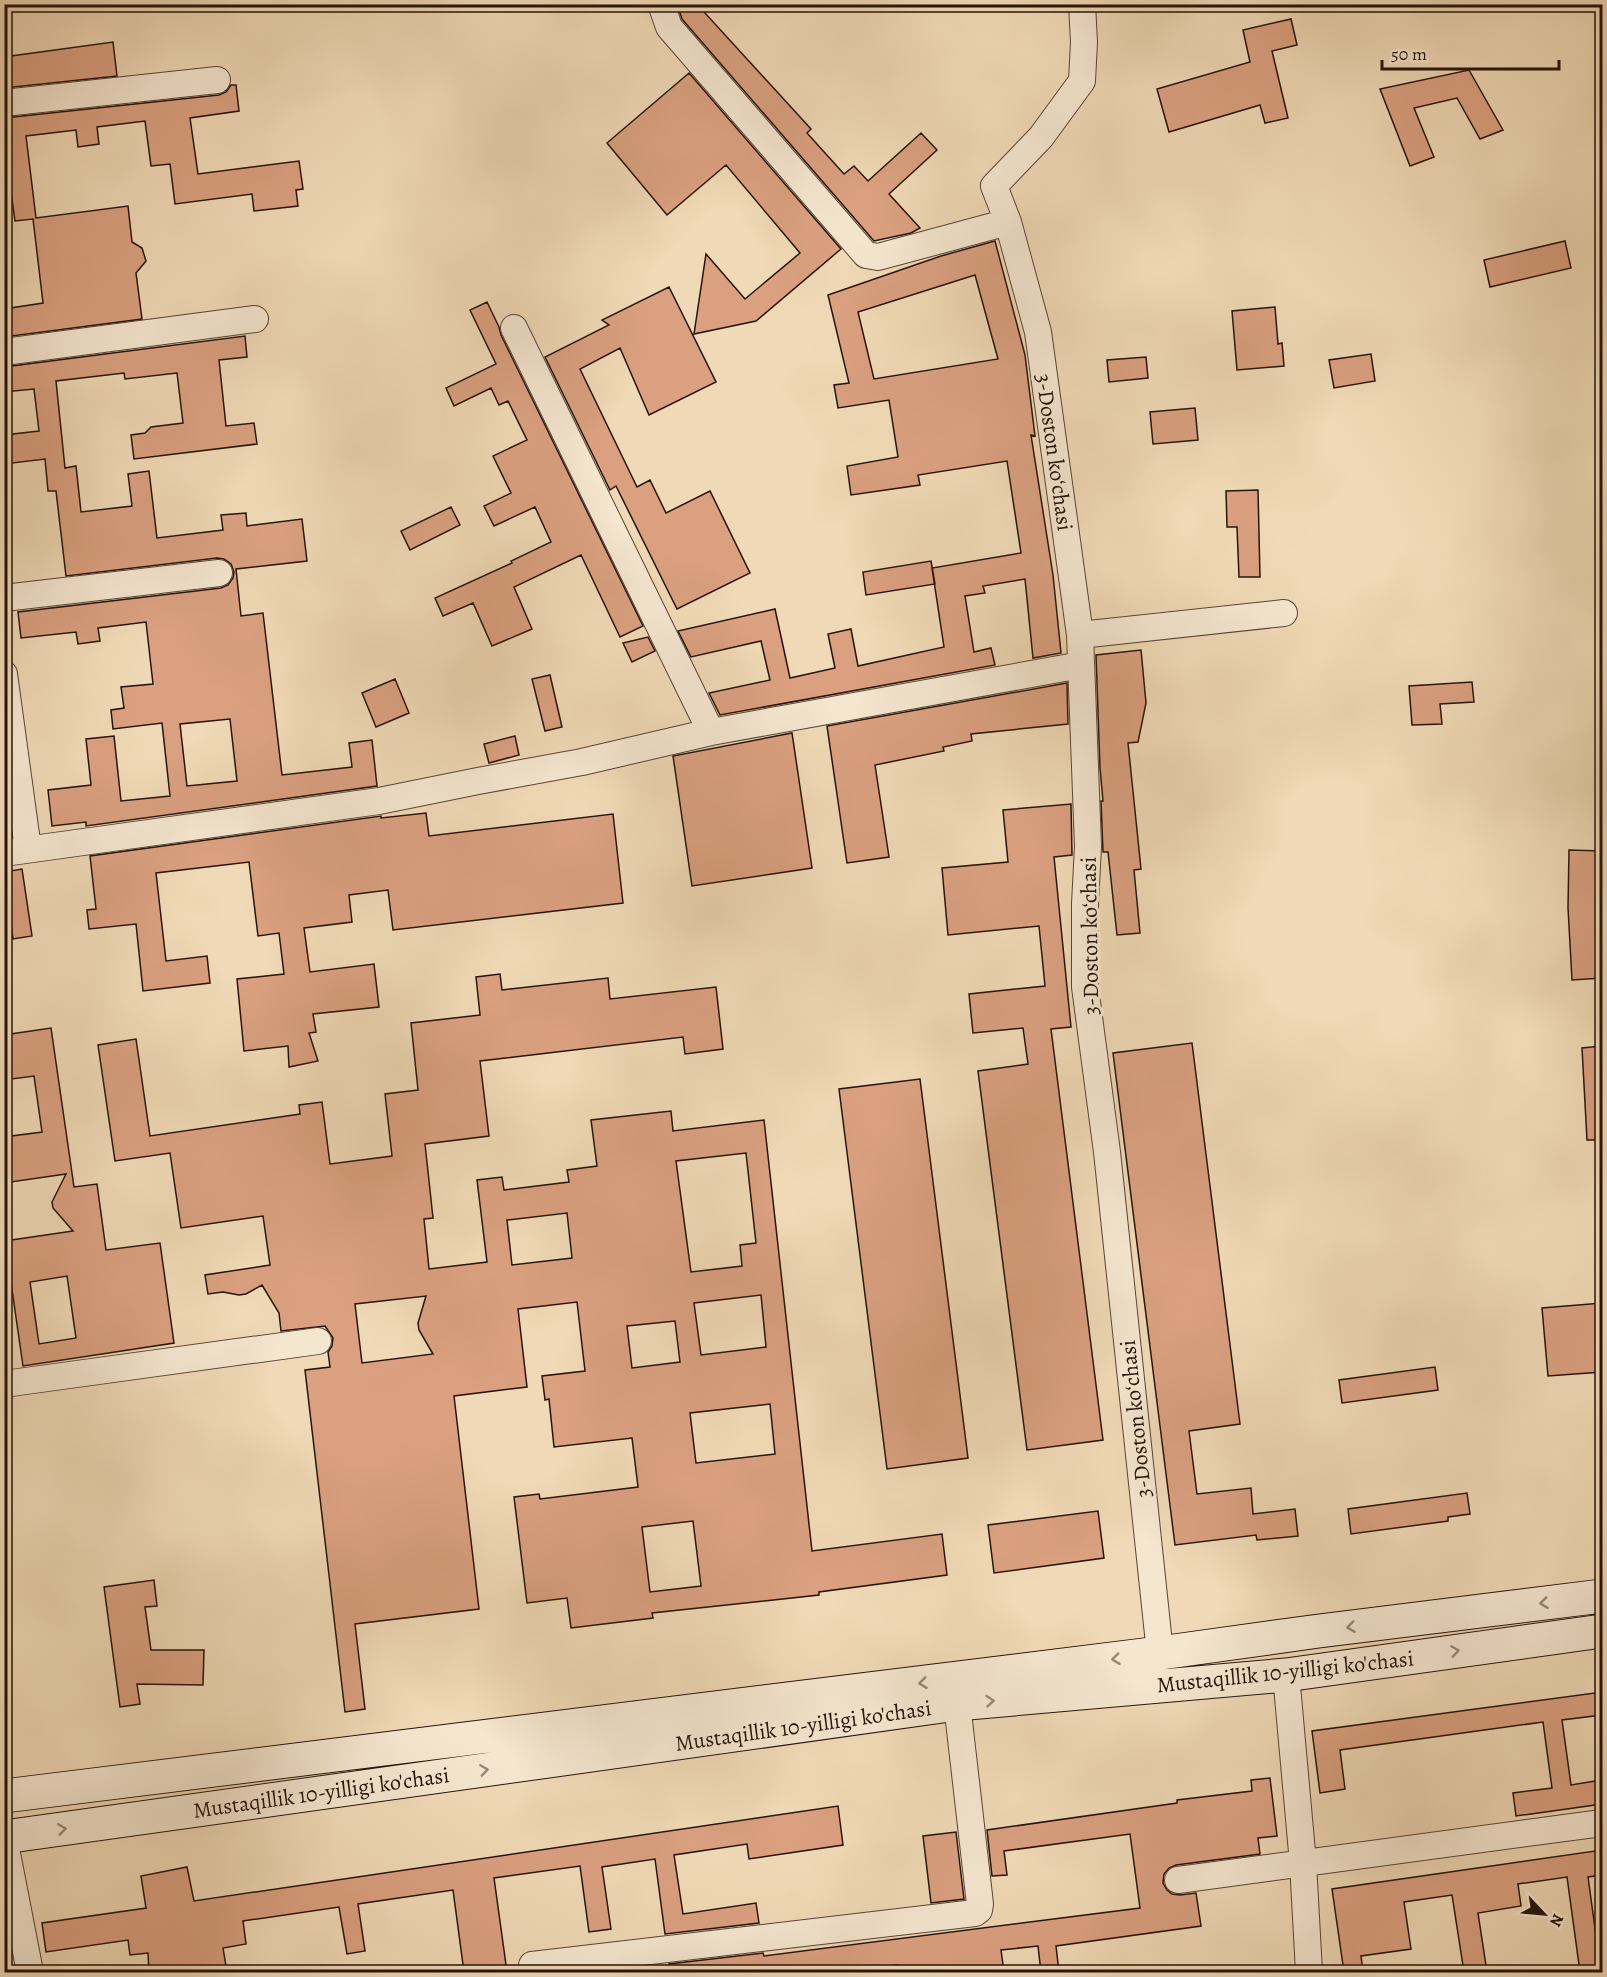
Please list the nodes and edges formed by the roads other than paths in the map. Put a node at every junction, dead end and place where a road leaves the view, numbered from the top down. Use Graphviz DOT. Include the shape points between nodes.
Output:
graph roads {
  1 [pos="661,4"];
  2 [pos="1082,4"];
  3 [pos="217,80"];
  4 [pos="4,103"];
  5 [pos="1008,222"];
  6 [pos="255,319"];
  7 [pos="514,328"];
  8 [pos="4,352"];
  9 [pos="219,573"];
  10 [pos="4,598"];
  11 [pos="1284,613"];
  12 [pos="1080,634"];
  13 [pos="1081,665"];
  14 [pos="4,674"];
  15 [pos="711,732"];
  16 [pos="16,851"];
  17 [pos="318,1341"];
  18 [pos="4,1384"];
  19 [pos="1602,1596"];
  20 [pos="1602,1630"];
  21 [pos="1160,1653"];
  22 [pos="1286,1674"];
  23 [pos="957,1704"];
  24 [pos="4,1796"];
  25 [pos="1602,1823"];
  26 [pos="4,1838"];
  27 [pos="1303,1863"];
  28 [pos="1178,1880"];
  29 [pos="13,1930"];
  30 [pos="532,1965"];
  31 [pos="30,1972"];
  32 [pos="1309,1972"];
  1 -- 5 [label="street" via="669,27 866,255 878,257"];
  2 -- 5 [label="street, 3-Doston koʻchasi" via="1082,81 1041,136 994,186"];
  3 -- 4 [label="street"];
  5 -- 12 [label="street, 3-Doston koʻchasi" via="1038,332"];
  6 -- 8 [label="street"];
  7 -- 15 [label="street"];
  9 -- 10 [label="street"];
  11 -- 12 [label="street"];
  12 -- 13 [label="street, 3-Doston koʻchasi"];
  13 -- 15 [label="street"];
  13 -- 21 [label="street, 3-Doston koʻchasi" via="1088,846 1085,987 1107,1152"];
  14 -- 16 [label="street"];
  15 -- 16 [label="street" via="582,762 379,801"];
  17 -- 18 [label="street"];
  19 -- 21 [label="main road, Mustaqillik 10-yilligi ko'chasi, one-way"];
  22 -- 20 [label="main road, Mustaqillik 10-yilligi ko'chasi, one-way"];
  21 -- 24 [label="main road, Mustaqillik 10-yilligi ko'chasi, one-way"];
  23 -- 22 [label="main road, Mustaqillik 10-yilligi ko'chasi, one-way"];
  22 -- 27 [label="street"];
  26 -- 23 [label="main road, Mustaqillik 10-yilligi ko'chasi, one-way"];
  23 -- 30 [label="street" via="980,1904 975,1913"];
  25 -- 27 [label="street"];
  26 -- 29 [label="street"];
  27 -- 28 [label="street"];
  27 -- 32 [label="street"];
  29 -- 31 [label="street"];
}
